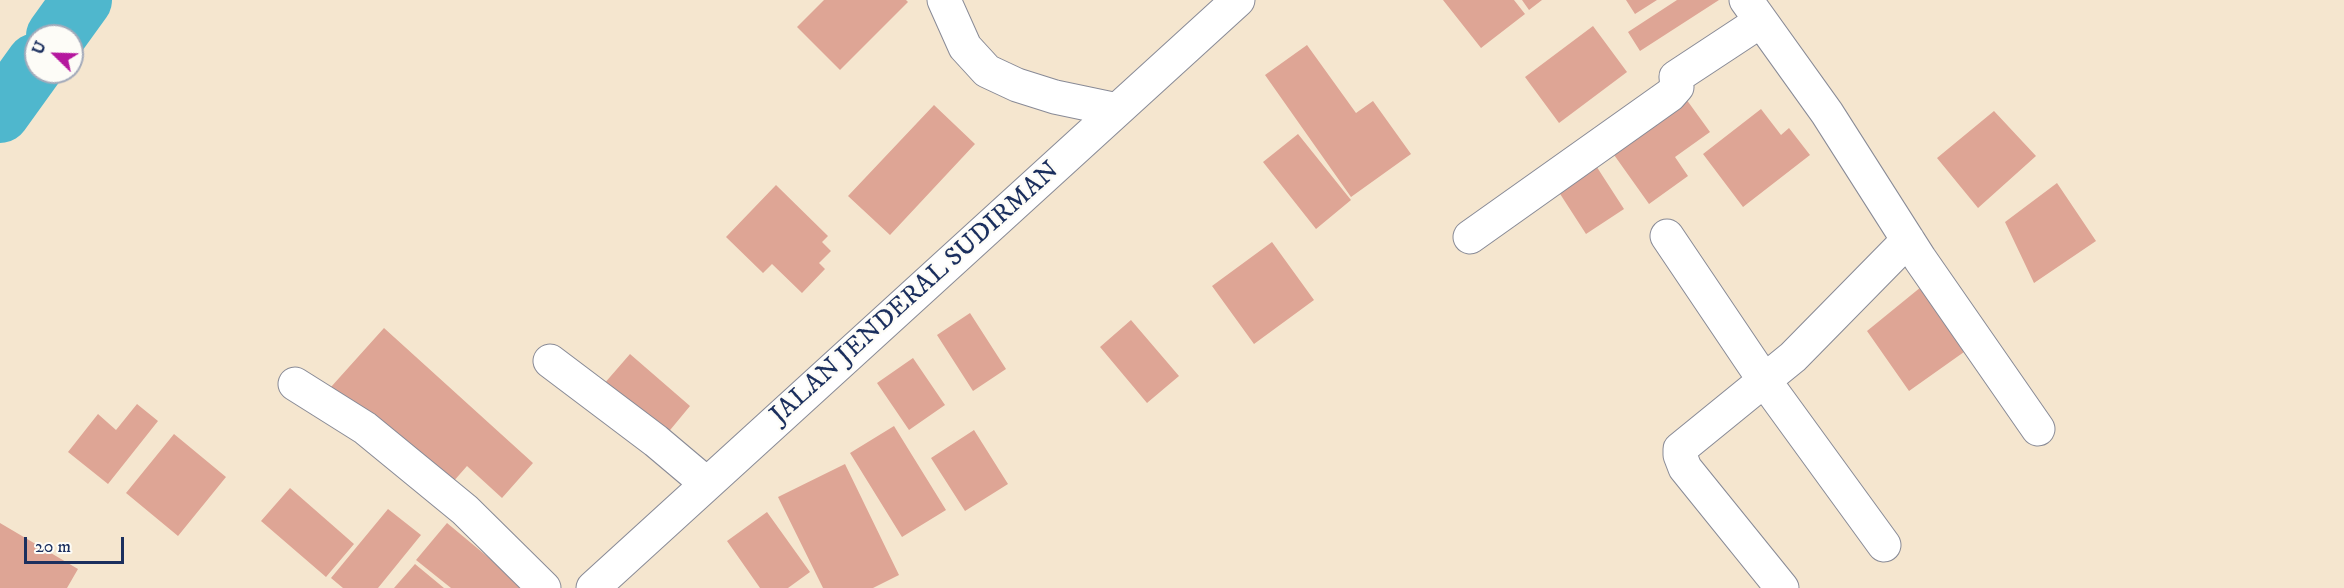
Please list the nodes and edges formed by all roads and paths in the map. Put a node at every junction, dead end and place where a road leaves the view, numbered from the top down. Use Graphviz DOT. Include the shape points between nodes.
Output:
graph roads {
  1 [pos="944,0"];
  2 [pos="1238,0"];
  3 [pos="1753,10"];
  4 [pos="1118,110"];
  5 [pos="1667,236"];
  6 [pos="1470,237"];
  7 [pos="1908,240"];
  8 [pos="550,361"];
  9 [pos="1764,380"];
  10 [pos="295,384"];
  11 [pos="2038,429"];
  12 [pos="707,484"];
  13 [pos="1884,545"];
  14 [pos="544,588"];
  15 [pos="593,588"];
  16 [pos="1782,588"];
  1 -- 4 [label="street" via="964,46 987,71 1055,97"];
  2 -- 4 [label="street, JALAN JENDERAL SUDIRMAN"];
  3 -- 6 [label="street" via="1676,77 1677,87 1670,95"];
  3 -- 7 [label="street" via="1827,112"];
  4 -- 12 [label="street, JALAN JENDERAL SUDIRMAN"];
  5 -- 9 [label="street"];
  7 -- 9 [label="street" via="1793,357"];
  7 -- 11 [label="street"];
  8 -- 12 [label="street"];
  9 -- 13 [label="street"];
  9 -- 16 [label="street" via="1685,444 1680,455 1685,468"];
  10 -- 14 [label="street" via="365,428 465,510"];
  12 -- 15 [label="street, JALAN JENDERAL SUDIRMAN"];
}
